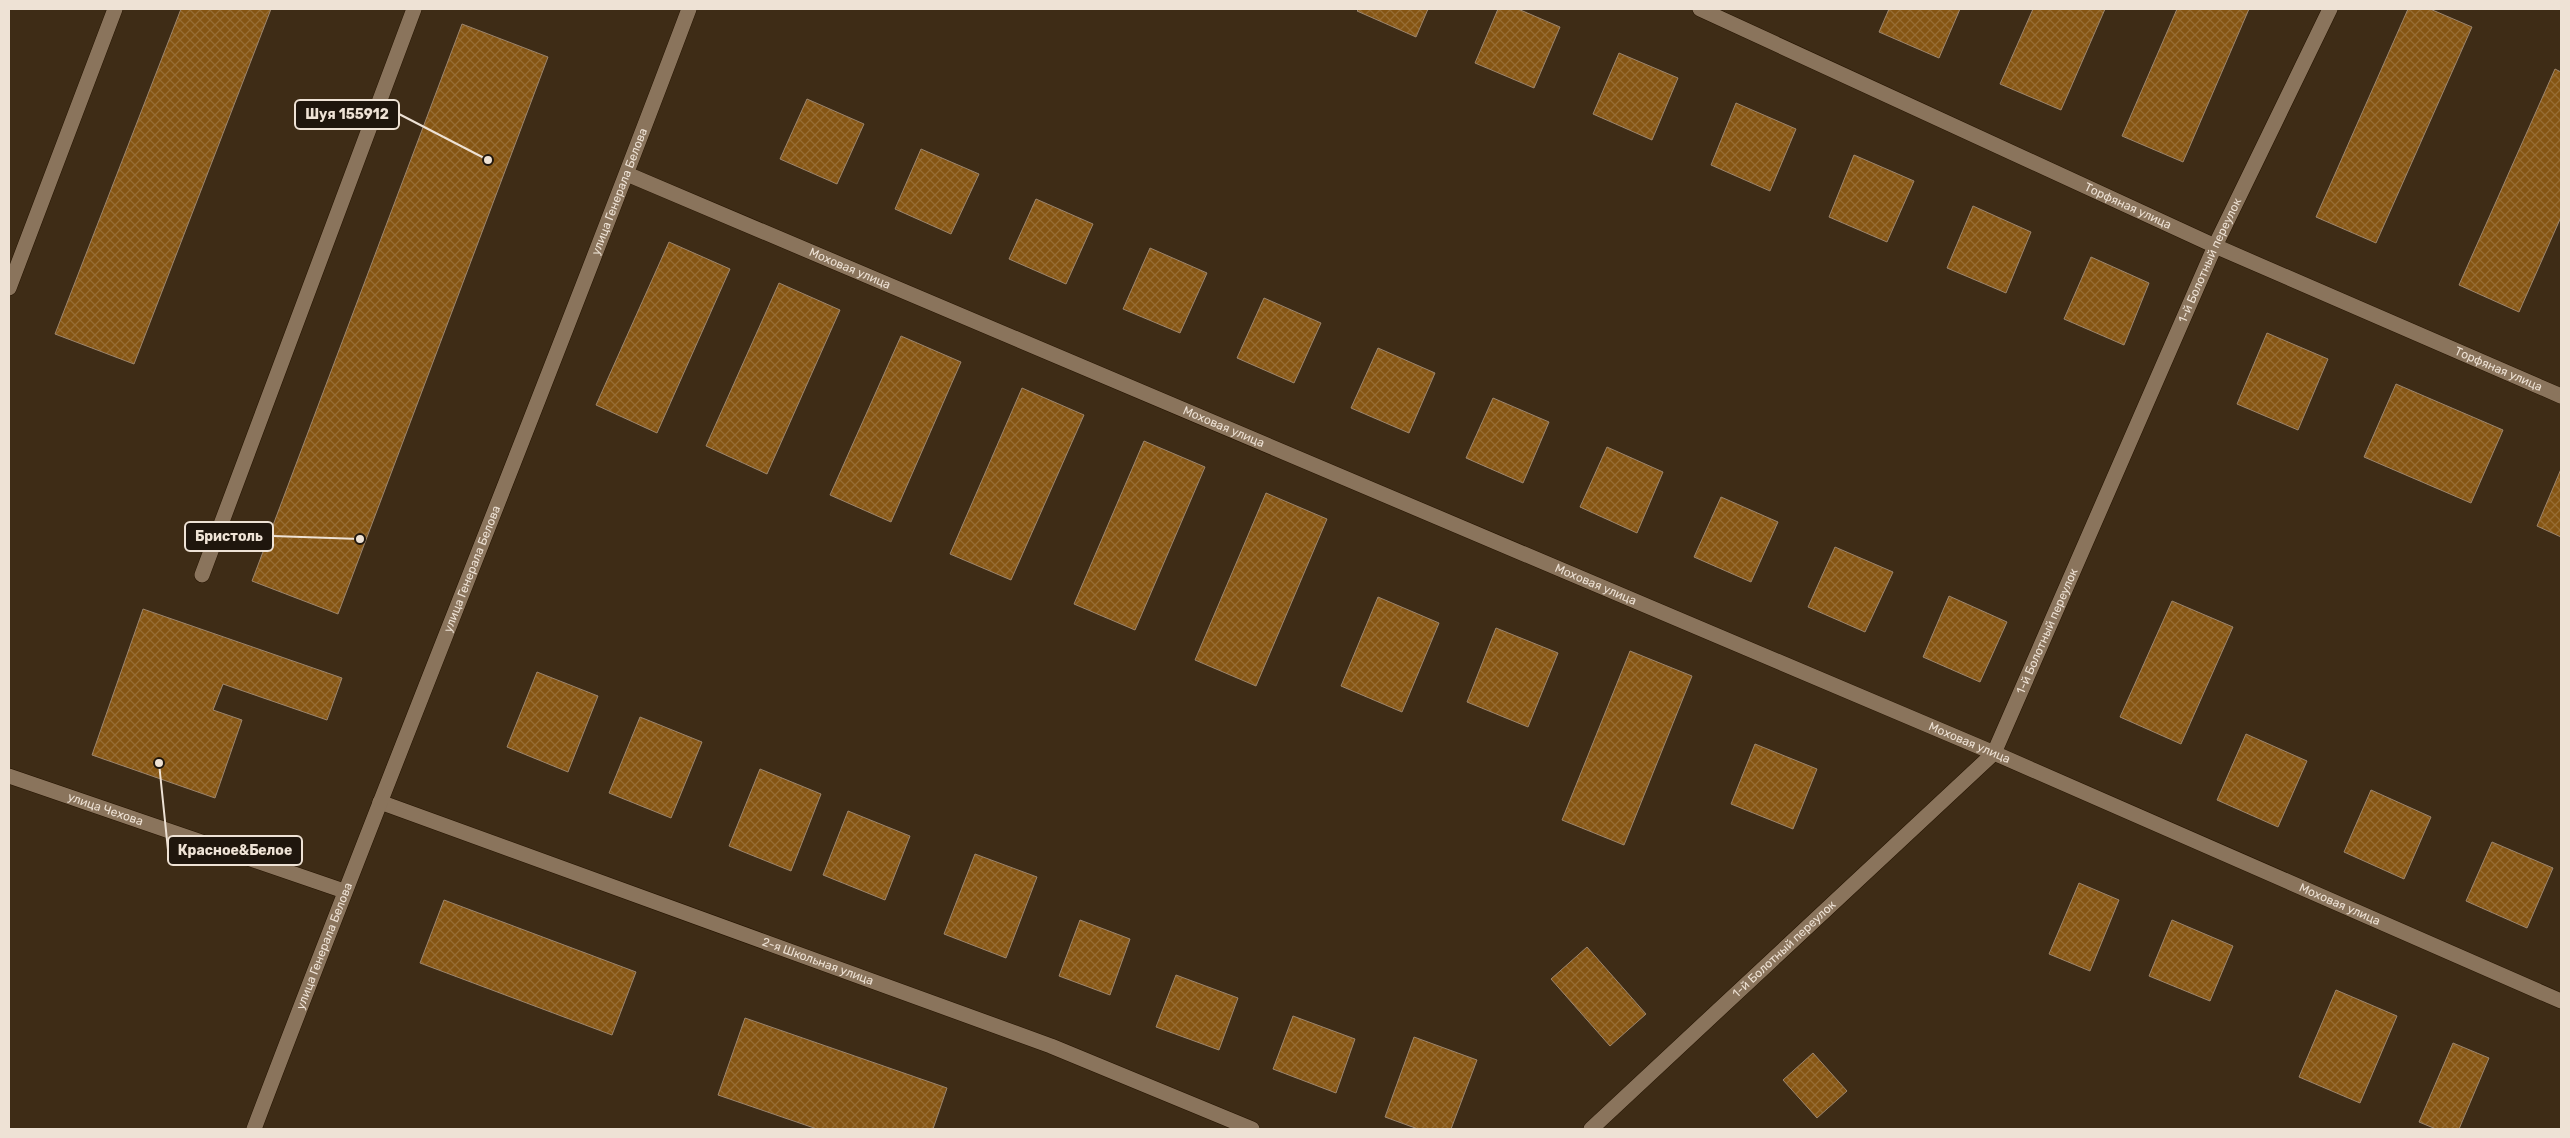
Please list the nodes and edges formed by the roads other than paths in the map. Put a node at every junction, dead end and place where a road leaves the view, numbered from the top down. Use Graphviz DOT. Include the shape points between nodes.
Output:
graph roads {
  1 [pos="115,9"];
  2 [pos="414,9"];
  3 [pos="689,9"];
  4 [pos="1700,9"];
  5 [pos="2330,9"];
  6 [pos="627,174"];
  7 [pos="2215,246"];
  8 [pos="9,288"];
  9 [pos="2561,396"];
  10 [pos="202,574"];
  11 [pos="1994,753"];
  12 [pos="9,776"];
  13 [pos="380,802"];
  14 [pos="344,891"];
  15 [pos="2561,1001"];
  16 [pos="254,1129"];
  17 [pos="1252,1129"];
  18 [pos="1591,1129"];
  1 -- 8 [label="street"];
  2 -- 10 [label="street"];
  3 -- 6 [label="street, улица Генерала Белова"];
  4 -- 7 [label="street, Торфяная улица"];
  5 -- 7 [label="street, 1-й Болотный переулок"];
  6 -- 11 [label="street, Моховая улица"];
  6 -- 13 [label="street, улица Генерала Белова"];
  7 -- 9 [label="street, Торфяная улица"];
  7 -- 11 [label="street, 1-й Болотный переулок"];
  11 -- 15 [label="street, Моховая улица"];
  11 -- 18 [label="street, 1-й Болотный переулок"];
  12 -- 14 [label="street, улица Чехова"];
  13 -- 14 [label="street, улица Генерала Белова"];
  13 -- 17 [label="street, 2-я Школьная улица" via="1051,1046"];
  14 -- 16 [label="street, улица Генерала Белова"];
}
